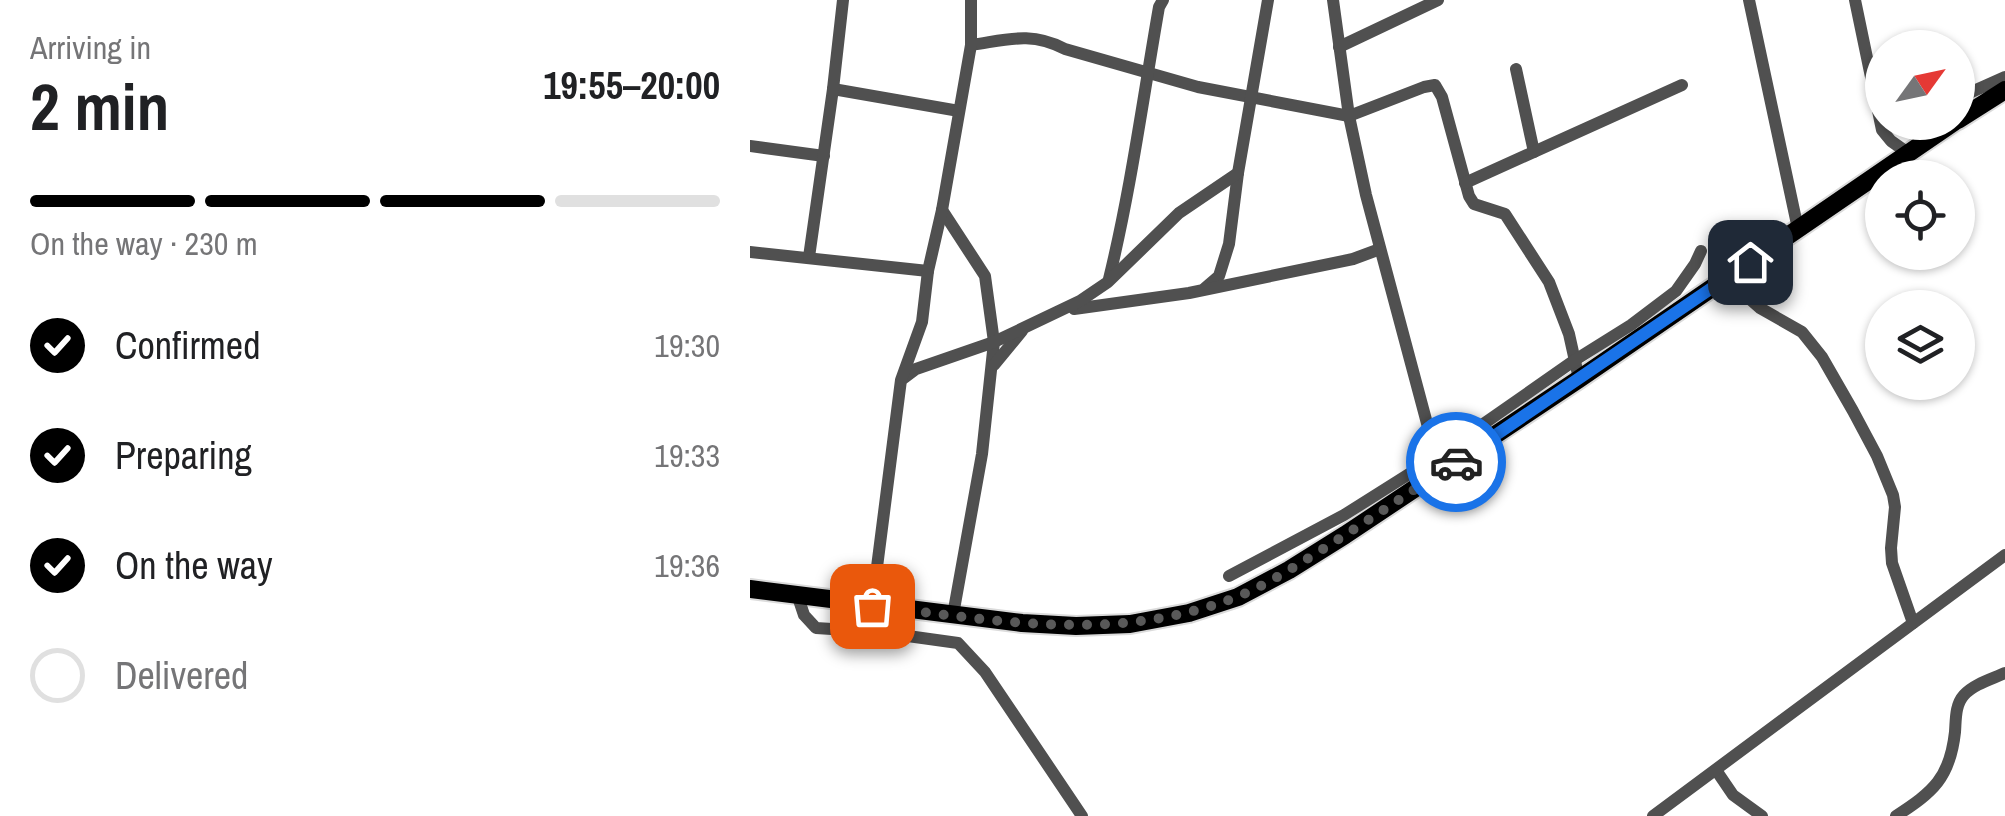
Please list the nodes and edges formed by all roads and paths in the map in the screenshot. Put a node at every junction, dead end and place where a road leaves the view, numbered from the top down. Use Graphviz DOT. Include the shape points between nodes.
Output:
graph roads {
  1 [pos="844,0"];
  2 [pos="971,0"];
  3 [pos="1162,0"];
  4 [pos="1268,0"];
  5 [pos="1333,0"];
  6 [pos="1438,0"];
  7 [pos="1750,0"];
  8 [pos="1856,0"];
  9 [pos="1865,37"];
  10 [pos="971,45"];
  11 [pos="1339,47"];
  12 [pos="1516,69"];
  13 [pos="1148,73"];
  14 [pos="2005,77"];
  15 [pos="1682,86"];
  16 [pos="834,90"];
  17 [pos="1975,90"];
  18 [pos="2005,90"];
  19 [pos="1250,97"];
  20 [pos="1975,109"];
  21 [pos="959,111"];
  22 [pos="1349,116"];
  23 [pos="1891,140"];
  24 [pos="1928,140"];
  25 [pos="750,146"];
  26 [pos="1534,152"];
  27 [pos="1908,153"];
  28 [pos="824,156"];
  29 [pos="1238,173"];
  30 [pos="1465,183"];
  31 [pos="942,210"];
  32 [pos="1798,229"];
  33 [pos="1380,249"];
  34 [pos="1702,251"];
  35 [pos="750,252"];
  36 [pos="809,257"];
  37 [pos="928,271"];
  38 [pos="1726,278"];
  39 [pos="1108,282"];
  40 [pos="1204,290"];
  41 [pos="1056,312"];
  42 [pos="1028,325"];
  43 [pos="994,342"];
  44 [pos="1575,360"];
  45 [pos="992,369"];
  46 [pos="1579,379"];
  47 [pos="901,380"];
  48 [pos="1476,428"];
  49 [pos="1497,434"];
  50 [pos="1436,456"];
  51 [pos="2005,555"];
  52 [pos="1229,576"];
  53 [pos="750,589"];
  54 [pos="797,594"];
  55 [pos="872,606"];
  56 [pos="954,615"];
  57 [pos="1914,623"];
  58 [pos="2005,673"];
  59 [pos="1716,770"];
  60 [pos="1082,816"];
  61 [pos="1653,816"];
  62 [pos="1762,816"];
  63 [pos="1896,816"];
  1 -- 16 [label="street"];
  2 -- 10 [label="street"];
  3 -- 13 [label="street"];
  4 -- 19 [label="street"];
  5 -- 11 [label="street"];
  6 -- 11 [label="street"];
  7 -- 32 [label="street"];
  8 -- 9 [label="street"];
  10 -- 13 [label="street" via="1013,37 1046,40"];
  10 -- 21 [label="street"];
  11 -- 22 [label="street"];
  12 -- 26 [label="street"];
  13 -- 19 [label="street"];
  13 -- 39 [label="street"];
  14 -- 17 [label="street"];
  15 -- 26 [label="street"];
  16 -- 21 [label="street"];
  16 -- 28 [label="street"];
  18 -- 20 [label="highway"];
  19 -- 22 [label="street"];
  19 -- 29 [label="street"];
  21 -- 31 [label="street"];
  22 -- 30 [label="street" via="1436,85"];
  22 -- 33 [label="street"];
  23 -- 27 [label="street"];
  24 -- 27 [label="highway"];
  25 -- 28 [label="street"];
  26 -- 30 [label="street"];
  27 -- 32 [label="highway"];
  28 -- 36 [label="street"];
  29 -- 39 [label="street" via="1179,213"];
  29 -- 40 [label="street" via="1229,244 1219,276"];
  30 -- 44 [label="street" via="1474,204 1505,214 1549,282"];
  31 -- 37 [label="street"];
  31 -- 43 [label="street" via="984,276"];
  32 -- 38 [label="highway"];
  33 -- 40 [label="street"];
  33 -- 50 [label="street"];
  34 -- 44 [label="street" via="1663,302"];
  35 -- 36 [label="street"];
  36 -- 37 [label="street"];
  37 -- 47 [label="street" via="922,322"];
  38 -- 46 [label="highway"];
  38 -- 57 [label="street" via="1802,332 1853,411 1893,495 1892,563"];
  39 -- 41 [label="street"];
  40 -- 41 [label="street"];
  41 -- 42 [label="street"];
  42 -- 43 [label="street"];
  42 -- 45 [label="street"];
  43 -- 45 [label="street"];
  43 -- 47 [label="street"];
  44 -- 46 [label="street"];
  44 -- 48 [label="street"];
  45 -- 56 [label="street"];
  46 -- 49 [label="highway"];
  47 -- 55 [label="street"];
  48 -- 49 [label="street"];
  48 -- 50 [label="street"];
  49 -- 56 [label="highway" via="1289,570 1189,613 1076,626"];
  50 -- 52 [label="street"];
  51 -- 57 [label="street"];
  53 -- 54 [label="highway"];
  54 -- 55 [label="highway"];
  54 -- 60 [label="street" via="816,628 958,642"];
  55 -- 56 [label="highway"];
  57 -- 59 [label="street"];
  58 -- 63 [label="street" via="1960,699 1950,764 1940,782"];
  59 -- 61 [label="street"];
  59 -- 62 [label="street" via="1733,795"];
}
